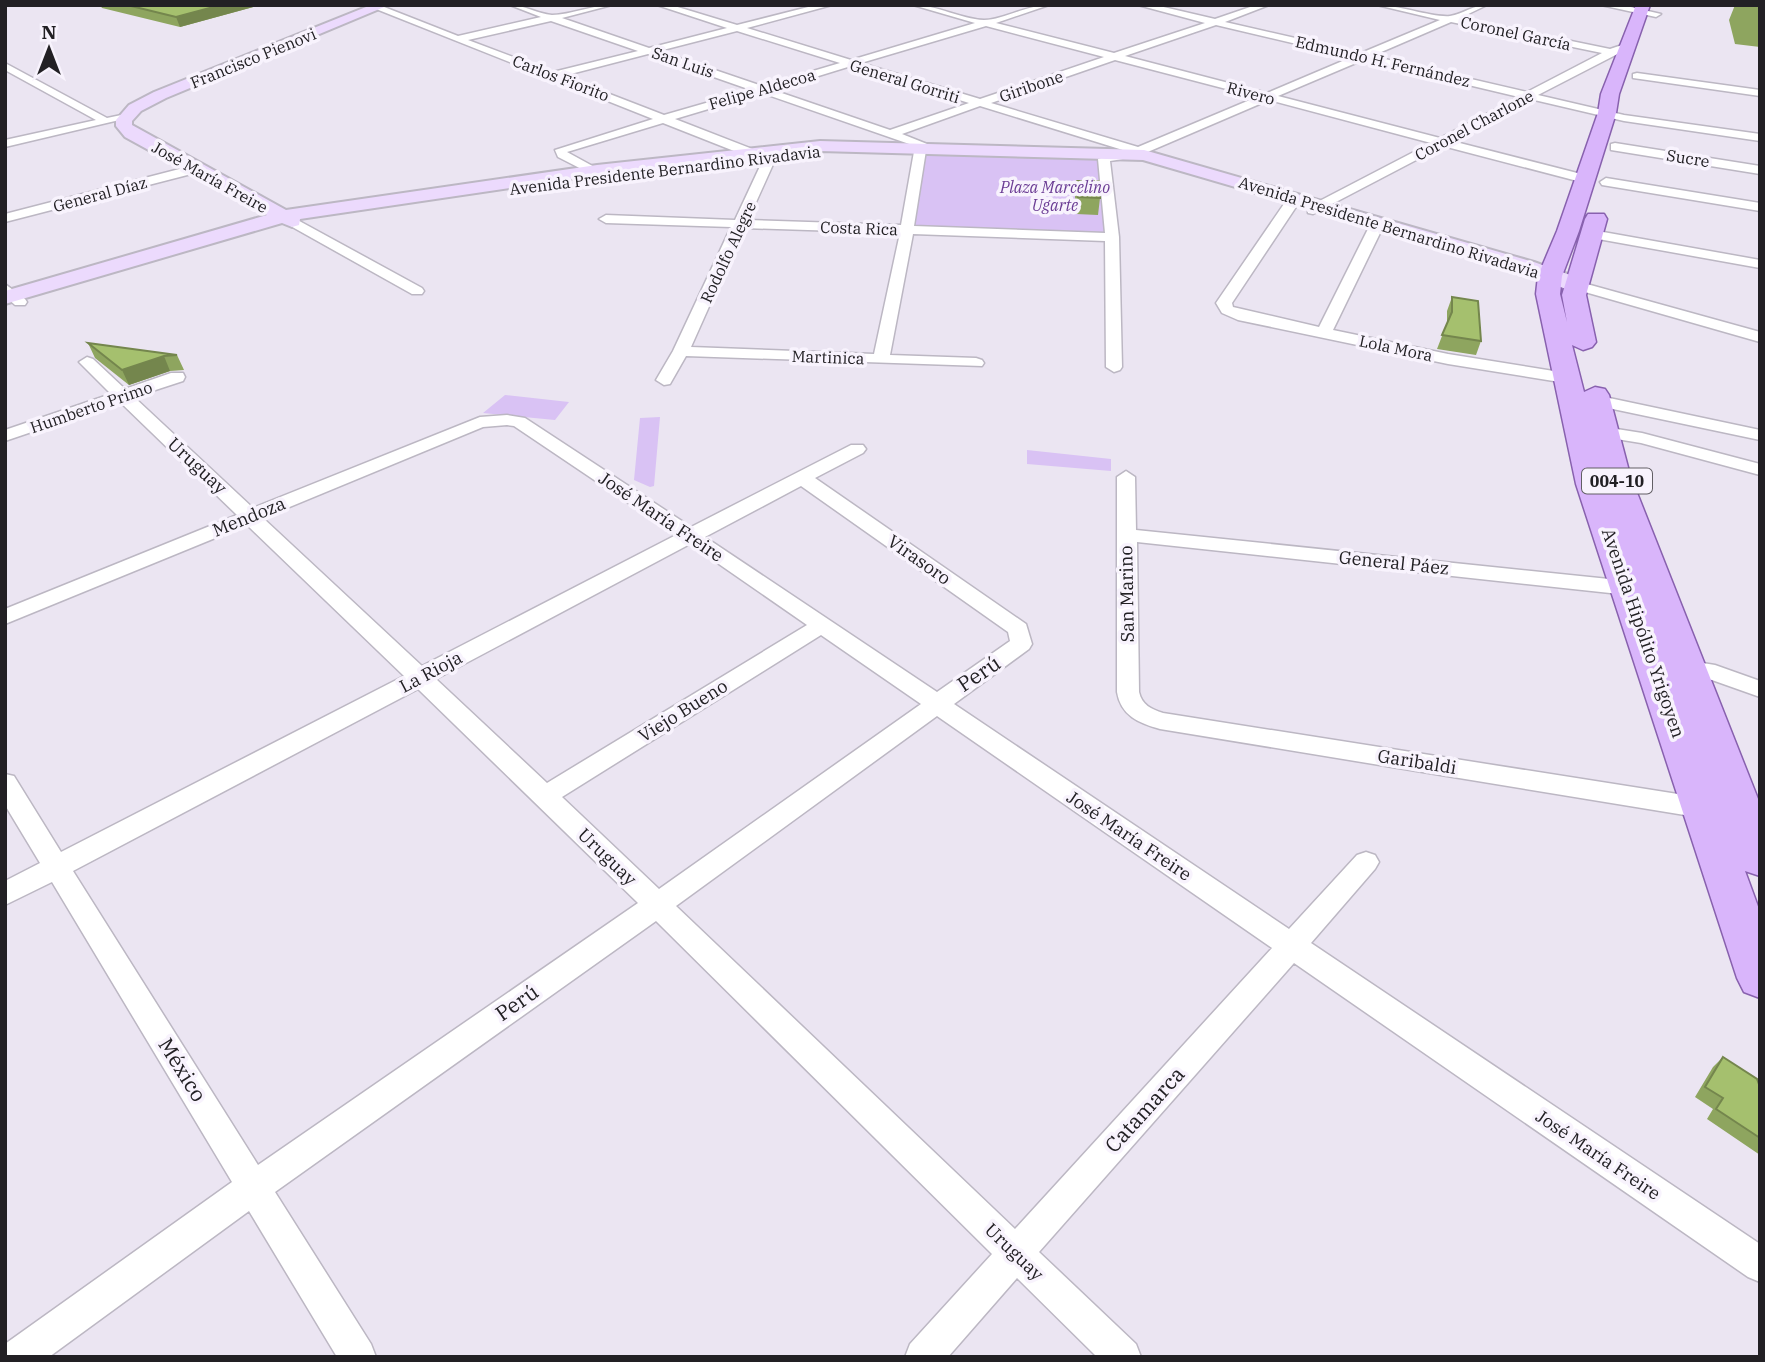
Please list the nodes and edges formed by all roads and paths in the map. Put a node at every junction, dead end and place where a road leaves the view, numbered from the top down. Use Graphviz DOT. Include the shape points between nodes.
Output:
graph roads {
  1 [pos="514,5"];
  2 [pos="608,5"];
  3 [pos="661,5"];
  4 [pos="828,5"];
  5 [pos="917,5"];
  6 [pos="1045,5"];
  7 [pos="1142,5"];
  8 [pos="1265,5"];
  9 [pos="1381,5"];
  10 [pos="1483,5"];
  11 [pos="1605,5"];
  12 [pos="377,6"];
  13 [pos="1650,9"];
  14 [pos="552,18"];
  15 [pos="1449,19"];
  16 [pos="1216,22"];
  17 [pos="985,23"];
  18 [pos="736,29"];
  19 [pos="458,40"];
  20 [pos="1628,46"];
  21 [pos="649,51"];
  22 [pos="1611,52"];
  23 [pos="1361,56"];
  24 [pos="1115,57"];
  25 [pos="849,64"];
  26 [pos="1588,65"];
  27 [pos="5,66"];
  28 [pos="555,75"];
  29 [pos="31,79"];
  30 [pos="5,85"];
  31 [pos="761,89"];
  32 [pos="1760,93"];
  33 [pos="1531,95"];
  34 [pos="1624,96"];
  35 [pos="1264,97"];
  36 [pos="981,104"];
  37 [pos="125,117"];
  38 [pos="665,118"];
  39 [pos="105,121"];
  40 [pos="892,133"];
  41 [pos="1760,138"];
  42 [pos="1441,143"];
  43 [pos="5,144"];
  44 [pos="1615,147"];
  45 [pos="853,149"];
  46 [pos="921,151"];
  47 [pos="757,153"];
  48 [pos="1140,154"];
  49 [pos="1104,159"];
  50 [pos="195,169"];
  51 [pos="1760,170"];
  52 [pos="600,173"];
  53 [pos="1595,181"];
  54 [pos="1306,205"];
  55 [pos="1760,208"];
  56 [pos="5,218"];
  57 [pos="288,219"];
  58 [pos="606,219"];
  59 [pos="741,223"];
  60 [pos="1375,229"];
  61 [pos="907,230"];
  62 [pos="1592,234"];
  63 [pos="1112,237"];
  64 [pos="1760,264"];
  65 [pos="1563,281"];
  66 [pos="417,292"];
  67 [pos="10,298"];
  68 [pos="1324,332"];
  69 [pos="1760,337"];
  70 [pos="681,351"];
  71 [pos="881,359"];
  72 [pos="87,362"];
  73 [pos="976,363"];
  74 [pos="1114,367"];
  75 [pos="177,377"];
  76 [pos="664,380"];
  77 [pos="1578,391"];
  78 [pos="121,397"];
  79 [pos="494,420"];
  80 [pos="1604,432"];
  81 [pos="1760,435"];
  82 [pos="5,436"];
  83 [pos="857,449"];
  84 [pos="1760,470"];
  85 [pos="1126,477"];
  86 [pos="803,478"];
  87 [pos="251,516"];
  88 [pos="1126,535"];
  89 [pos="691,536"];
  90 [pos="1627,588"];
  91 [pos="1661,593"];
  92 [pos="5,617"];
  93 [pos="821,626"];
  94 [pos="1016,649"];
  95 [pos="1672,666"];
  96 [pos="419,678"];
  97 [pos="1760,688"];
  98 [pos="935,705"];
  99 [pos="1134,709"];
  100 [pos="5,783"];
  101 [pos="545,796"];
  102 [pos="1703,808"];
  103 [pos="1760,859"];
  104 [pos="1366,862"];
  105 [pos="56,867"];
  106 [pos="5,894"];
  107 [pos="657,905"];
  108 [pos="1292,946"];
  109 [pos="1760,978"];
  110 [pos="254,1187"];
  111 [pos="1015,1254"];
  112 [pos="1760,1265"];
  113 [pos="18,1357"];
  114 [pos="358,1357"];
  115 [pos="923,1357"];
  116 [pos="1123,1357"];
  1 -- 14 [label="street, San Luis"];
  2 -- 14 [label="street"];
  3 -- 18 [label="street, General Gorriti"];
  4 -- 18 [label="street"];
  5 -- 17 [label="street, Rivero"];
  6 -- 17 [label="street, Felipe Aldecoa"];
  7 -- 16 [label="street, Edmundo H. Fernández"];
  8 -- 16 [label="street, Giribone"];
  9 -- 15 [label="street, Coronel García"];
  10 -- 15 [label="street"];
  11 -- 13 [label="street"];
  12 -- 19 [label="street, Carlos Fiorito"];
  12 -- 37 [label="main road, Francisco Pienovi" via="170,90"];
  13 -- 20 [label="main road, Avenida Hipólito Yrigoyen / 004-10"];
  13 -- 34 [label="main road, Avenida Hipólito Yrigoyen / 004-10"];
  14 -- 19 [label="street"];
  14 -- 21 [label="street, San Luis"];
  15 -- 22 [label="street, Coronel García"];
  15 -- 23 [label="street"];
  16 -- 23 [label="street, Edmundo H. Fernández"];
  16 -- 24 [label="street, Giribone"];
  17 -- 24 [label="street, Rivero"];
  17 -- 25 [label="street, Felipe Aldecoa"];
  18 -- 21 [label="street"];
  18 -- 25 [label="street, General Gorriti"];
  19 -- 28 [label="street, Carlos Fiorito"];
  20 -- 22 [label="street, Coronel Charlone"];
  20 -- 34 [label="main road, Avenida Hipólito Yrigoyen / 004-10"];
  21 -- 28 [label="street"];
  21 -- 31 [label="street, San Luis"];
  22 -- 26 [label="street, Coronel Charlone"];
  23 -- 33 [label="street, Edmundo H. Fernández"];
  23 -- 35 [label="street"];
  24 -- 35 [label="street, Rivero"];
  24 -- 36 [label="street, Giribone"];
  25 -- 31 [label="street, Felipe Aldecoa"];
  25 -- 36 [label="street, General Gorriti"];
  26 -- 33 [label="street, Coronel Charlone"];
  26 -- 34 [label="street, Coronel García"];
  27 -- 29 [label="street"];
  28 -- 38 [label="street, Carlos Fiorito"];
  29 -- 30 [label="street"];
  29 -- 39 [label="street"];
  31 -- 38 [label="street, Felipe Aldecoa"];
  31 -- 40 [label="street, San Luis"];
  32 -- 34 [label="street"];
  33 -- 34 [label="street, Edmundo H. Fernández"];
  33 -- 42 [label="street, Coronel Charlone"];
  34 -- 41 [label="street"];
  34 -- 44 [label="main road, Avenida Hipólito Yrigoyen / 004-10"];
  34 -- 53 [label="main road, Avenida Hipólito Yrigoyen / 004-10"];
  35 -- 42 [label="street, Rivero"];
  35 -- 48 [label="street"];
  36 -- 40 [label="street, Giribone"];
  36 -- 48 [label="street, General Gorriti"];
  37 -- 39 [label="street"];
  37 -- 50 [label="main road, José María Freire" via="126,130"];
  38 -- 47 [label="street, Carlos Fiorito"];
  38 -- 52 [label="street, Felipe Aldecoa" via="561,150 562,155"];
  39 -- 43 [label="street"];
  40 -- 45 [label="street, Giribone"];
  40 -- 46 [label="street, San Luis" via="919,142"];
  42 -- 53 [label="street, Rivero"];
  42 -- 54 [label="street, Coronel Charlone"];
  44 -- 51 [label="street, Sucre"];
  44 -- 53 [label="main road, Avenida Hipólito Yrigoyen / 004-10"];
  45 -- 46 [label="main road, Avenida Presidente Bernardino Rivadavia"];
  45 -- 47 [label="main road, Avenida Presidente Bernardino Rivadavia"];
  46 -- 48 [label="main road, Avenida Presidente Bernardino Rivadavia"];
  46 -- 49 [label="main road, Avenida Presidente Bernardino Rivadavia"];
  46 -- 61 [label="street"];
  47 -- 52 [label="main road, Avenida Presidente Bernardino Rivadavia"];
  47 -- 59 [label="street, Rodolfo Alegre" via="770,163"];
  48 -- 49 [label="street"];
  48 -- 54 [label="main road, Avenida Presidente Bernardino Rivadavia"];
  49 -- 54 [label="main road, Avenida Presidente Bernardino Rivadavia" via="1147,162"];
  49 -- 63 [label="street"];
  50 -- 56 [label="street, General Díaz"];
  50 -- 57 [label="main road, José María Freire"];
  52 -- 57 [label="main road, Avenida Presidente Bernardino Rivadavia"];
  53 -- 55 [label="street, Rivero"];
  53 -- 62 [label="main road, Avenida Hipólito Yrigoyen / 004-10"];
  53 -- 65 [label="main road, Avenida Hipólito Yrigoyen / 004-10"];
  54 -- 60 [label="main road, Avenida Presidente Bernardino Rivadavia"];
  54 -- 65 [label="main road, Avenida Presidente Bernardino Rivadavia"];
  54 -- 68 [label="street, Lola Mora" via="1224,303 1238,315"];
  57 -- 66 [label="street, José María Freire"];
  57 -- 67 [label="main road, Avenida Presidente Bernardino Rivadavia"];
  58 -- 59 [label="street, Costa Rica"];
  59 -- 61 [label="street, Costa Rica"];
  59 -- 70 [label="street, Rodolfo Alegre"];
  60 -- 65 [label="main road, Avenida Presidente Bernardino Rivadavia"];
  60 -- 68 [label="street"];
  61 -- 63 [label="street, Costa Rica"];
  61 -- 71 [label="street"];
  62 -- 64 [label="street"];
  62 -- 65 [label="main road, Avenida Hipólito Yrigoyen / 004-10"];
  63 -- 74 [label="street"];
  65 -- 69 [label="street"];
  65 -- 77 [label="main road, Avenida Hipólito Yrigoyen / 004-10" via="1575,302"];
  68 -- 77 [label="street, Lola Mora"];
  70 -- 71 [label="street, Martinica"];
  70 -- 76 [label="street"];
  71 -- 73 [label="street, Martinica"];
  72 -- 78 [label="street, Uruguay"];
  75 -- 78 [label="street, Humberto Primo"];
  77 -- 80 [label="main road, Avenida Hipólito Yrigoyen / 004-10"];
  77 -- 81 [label="street, Lola Mora"];
  77 -- 90 [label="main road, Avenida Hipólito Yrigoyen / 004-10" via="1588,474"];
  78 -- 82 [label="street, Humberto Primo"];
  78 -- 87 [label="street, Uruguay"];
  79 -- 87 [label="street, Mendoza"];
  79 -- 89 [label="street, José María Freire" via="519,422"];
  80 -- 84 [label="street"];
  80 -- 91 [label="main road, Avenida Hipólito Yrigoyen / 004-10" via="1615,475"];
  83 -- 86 [label="street, La Rioja"];
  85 -- 88 [label="street, San Marino"];
  86 -- 89 [label="street, La Rioja"];
  86 -- 94 [label="street, Virasoro" via="1018,629 1021,644"];
  87 -- 92 [label="street, Mendoza"];
  87 -- 96 [label="street, Uruguay"];
  88 -- 90 [label="street, General Páez"];
  88 -- 99 [label="street, San Marino" via="1128,692"];
  89 -- 93 [label="street, José María Freire"];
  89 -- 96 [label="street, La Rioja"];
  90 -- 91 [label="street, General Páez"];
  90 -- 95 [label="main road, Avenida Hipólito Yrigoyen / 004-10"];
  91 -- 95 [label="main road, Avenida Hipólito Yrigoyen / 004-10"];
  93 -- 98 [label="street, José María Freire"];
  93 -- 101 [label="street, Viejo Bueno"];
  94 -- 98 [label="street, Perú"];
  95 -- 97 [label="street" via="1715,673"];
  95 -- 102 [label="main road, Avenida Hipólito Yrigoyen / 004-10"];
  95 -- 103 [label="main road, Avenida Hipólito Yrigoyen / 004-10"];
  96 -- 101 [label="street, Uruguay"];
  96 -- 105 [label="street, La Rioja"];
  98 -- 107 [label="street, Perú"];
  98 -- 108 [label="street, José María Freire"];
  99 -- 102 [label="street, Garibaldi" via="1160,721"];
  100 -- 105 [label="street, México"];
  101 -- 107 [label="street, Uruguay"];
  102 -- 109 [label="main road, Avenida Hipólito Yrigoyen / 004-10"];
  104 -- 108 [label="street, Catamarca"];
  105 -- 106 [label="street, La Rioja"];
  105 -- 110 [label="street, México"];
  107 -- 110 [label="street, Perú"];
  107 -- 111 [label="street, Uruguay"];
  108 -- 111 [label="street, Catamarca"];
  108 -- 112 [label="street, José María Freire"];
  110 -- 113 [label="street, Perú"];
  110 -- 114 [label="street, México"];
  111 -- 115 [label="street, Catamarca"];
  111 -- 116 [label="street, Uruguay"];
}
